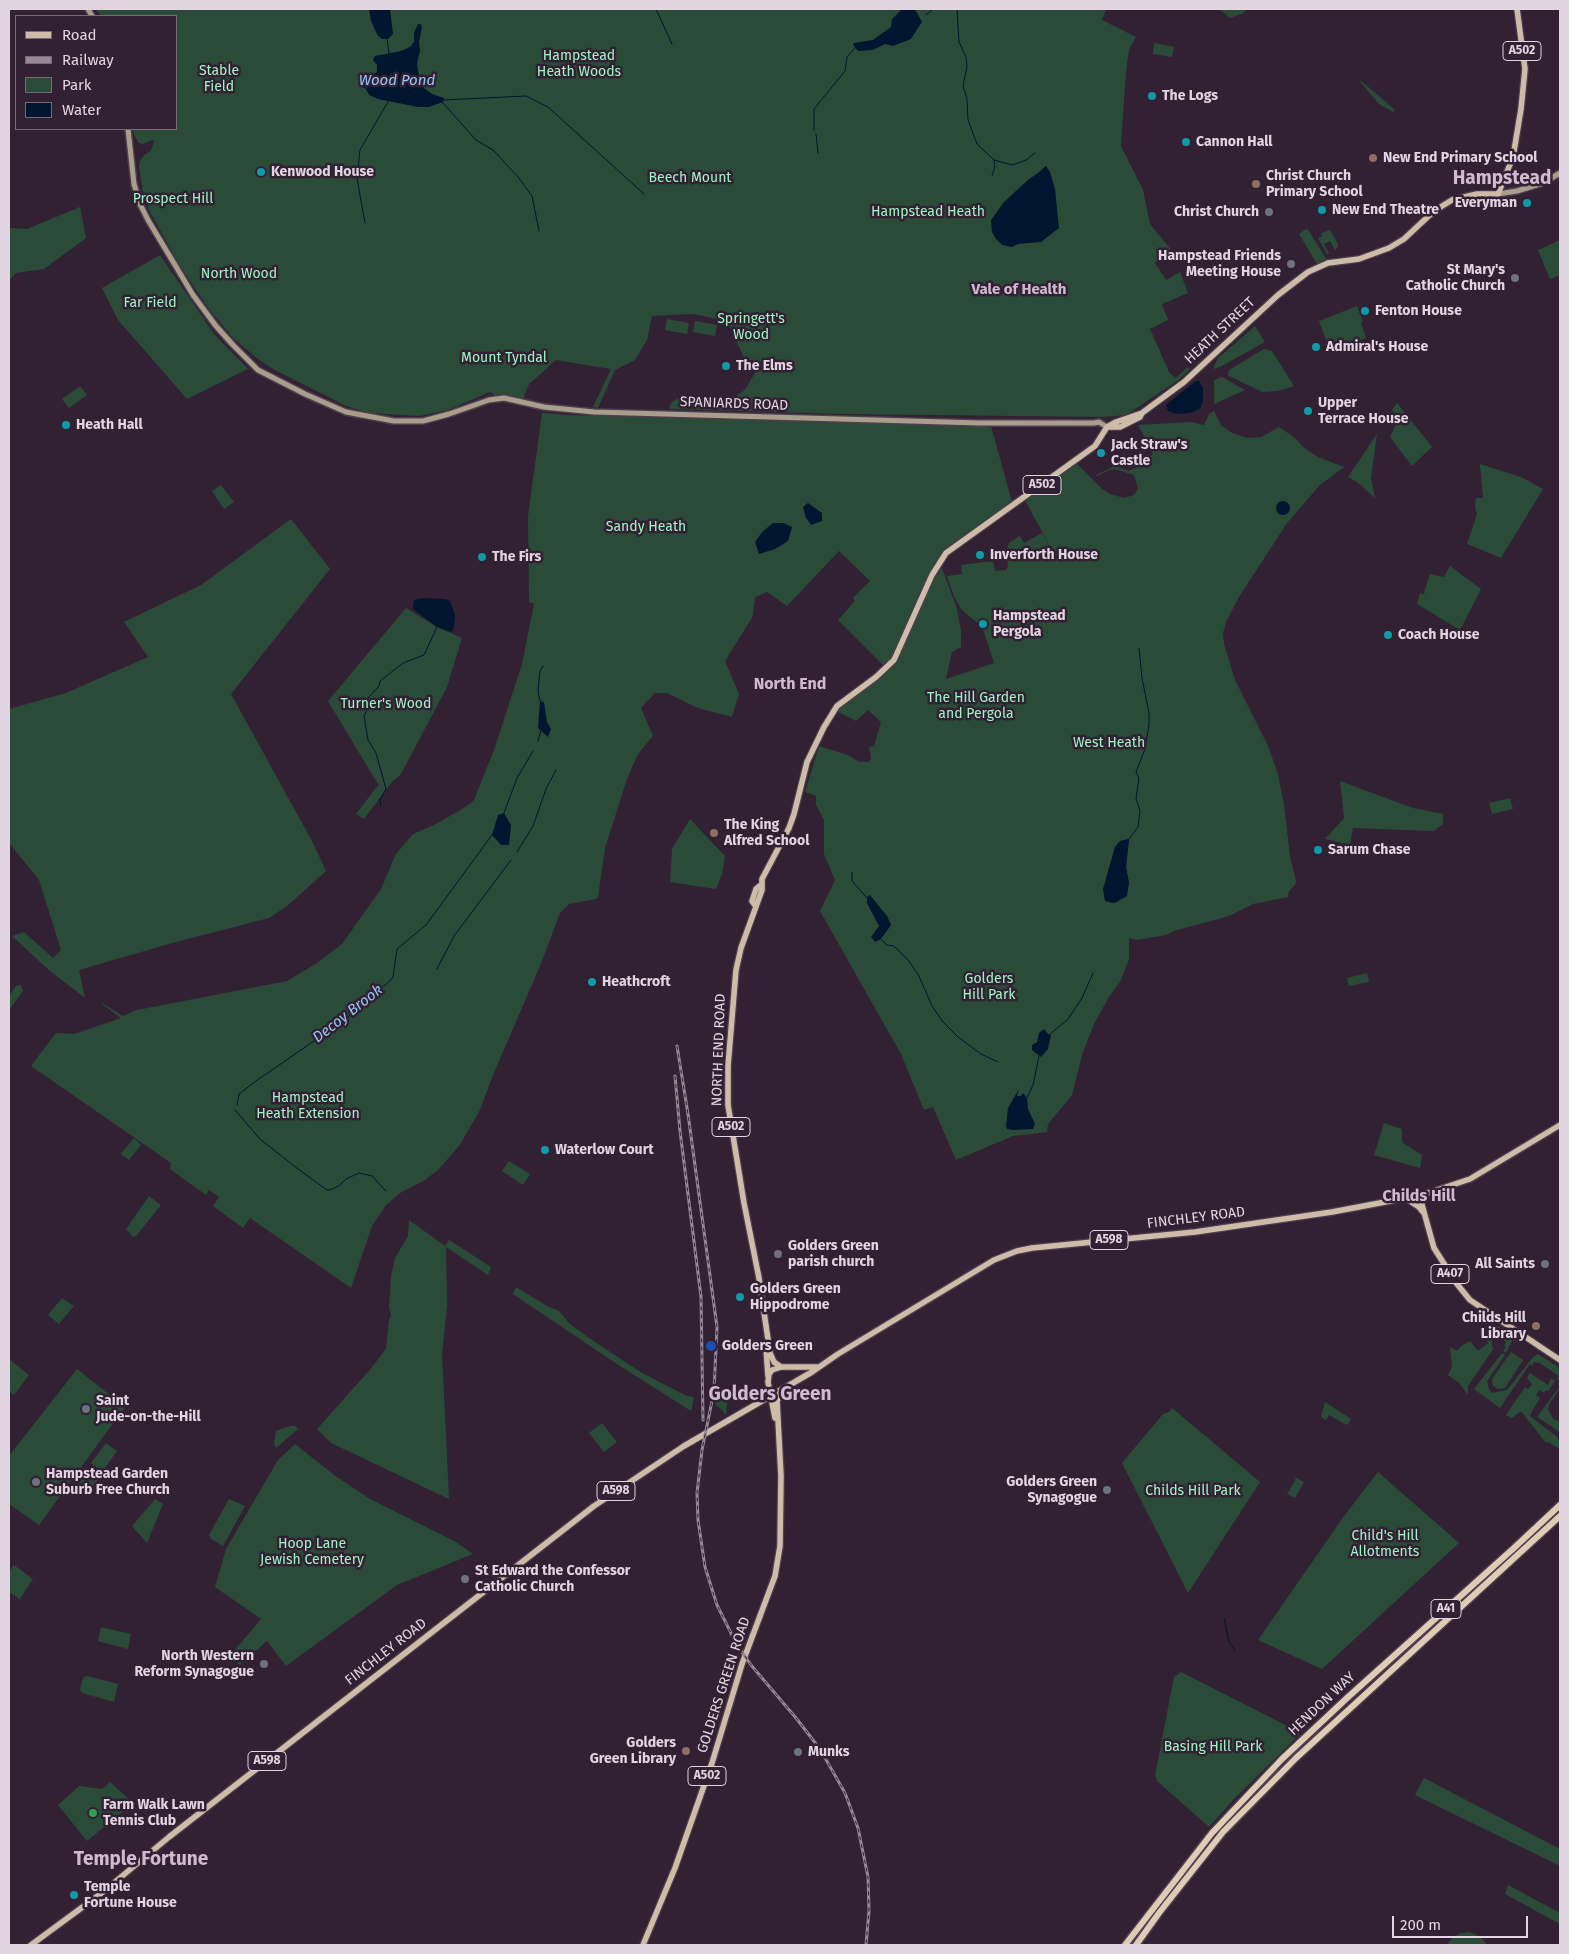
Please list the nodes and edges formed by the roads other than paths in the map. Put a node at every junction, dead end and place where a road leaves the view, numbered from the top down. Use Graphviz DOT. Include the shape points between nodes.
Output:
graph roads {
  1 [pos="1517,9"];
  2 [pos="128,130"];
  3 [pos="1560,173"];
  4 [pos="1498,194"];
  5 [pos="1107,427"];
  6 [pos="1560,1125"];
  7 [pos="1422,1195"];
  8 [pos="1405,1198"];
  9 [pos="1424,1213"];
  10 [pos="764,1316"];
  11 [pos="1560,1360"];
  12 [pos="781,1367"];
  13 [pos="817,1367"];
  14 [pos="790,1368"];
  15 [pos="768,1382"];
  16 [pos="792,1383"];
  17 [pos="784,1388"];
  18 [pos="770,1397"];
  19 [pos="777,1424"];
  20 [pos="1560,1505"];
  21 [pos="1560,1516"];
  22 [pos="1218,1826"];
  23 [pos="1223,1832"];
  24 [pos="31,1945"];
  25 [pos="643,1945"];
  26 [pos="1125,1945"];
  27 [pos="1136,1945"];
  1 -- 4 [label="main road, A502" via="1525,69 1521,109 1513,157"];
  2 -- 5 [label="main road, SPANIARDS ROAD" via="134,184 144,212 193,295 227,339 258,370 346,412 380,420 423,421 504,398 544,408 594,412 1101,422"];
  3 -- 4 [label="main road, HEATH STREET" via="1543,183"];
  4 -- 5 [label="main road, HEATH STREET" via="1471,195 1452,200 1434,211 1404,240 1389,248 1359,259 1328,262 1308,272 1140,417 1131,423"];
  5 -- 10 [label="main road, NORTH END ROAD / A502" via="1097,444 970,536 945,558 929,581 894,660 837,706 807,762 789,828 766,871 759,901 740,948 728,1066 728,1106"];
  6 -- 7 [label="main road, FINCHLEY ROAD / A598" via="1470,1179"];
  7 -- 8 [label="main road, FINCHLEY ROAD / A598"];
  7 -- 9 [label="main road, A407"];
  8 -- 9 [label="main road"];
  8 -- 13 [label="main road, FINCHLEY ROAD / A598" via="1204,1231 1017,1251 994,1260"];
  9 -- 11 [label="main road, A407" via="1434,1248 1470,1300"];
  10 -- 12 [label="main road, NORTH END ROAD / A502" via="772,1359"];
  10 -- 15 [label="main road, NORTH END ROAD / A502"];
  12 -- 14 [label="main road, FINCHLEY ROAD / A598"];
  12 -- 15 [label="main road" via="772,1370"];
  13 -- 14 [label="main road, FINCHLEY ROAD / A598"];
  13 -- 16 [label="main road, FINCHLEY ROAD / A598"];
  14 -- 16 [label="main road" via="795,1376"];
  15 -- 17 [label="main road"];
  15 -- 18 [label="main road, A502"];
  16 -- 17 [label="main road, FINCHLEY ROAD / A598"];
  17 -- 18 [label="main road, FINCHLEY ROAD / A598"];
  17 -- 19 [label="main road, GOLDERS GREEN ROAD / A502" via="777,1401"];
  18 -- 19 [label="main road, GOLDERS GREEN ROAD / A502"];
  18 -- 24 [label="main road, FINCHLEY ROAD / A598" via="684,1446 594,1506"];
  19 -- 25 [label="main road, GOLDERS GREEN ROAD / A502" via="781,1476 780,1546 775,1576 742,1664 675,1868"];
  20 -- 22 [label="highway, HENDON WAY / A41" via="1299,1742"];
  21 -- 23 [label="highway, HENDON WAY / A41" via="1296,1758"];
  22 -- 23 [label="highway"];
  22 -- 26 [label="highway, HENDON WAY / A41"];
  23 -- 27 [label="highway, HENDON WAY / A41"];
}
